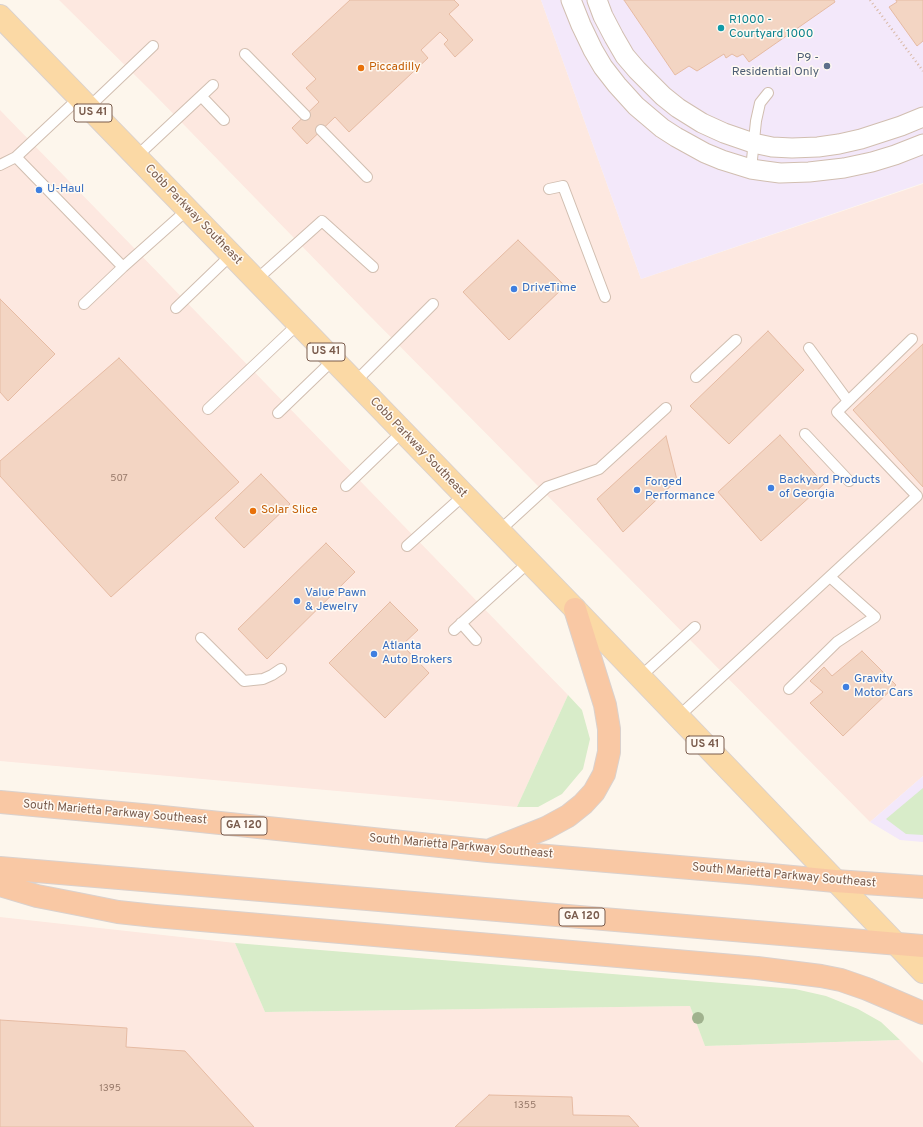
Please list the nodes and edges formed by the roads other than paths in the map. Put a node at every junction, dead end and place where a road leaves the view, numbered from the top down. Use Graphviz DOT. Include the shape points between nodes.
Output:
graph roads {
  1 [pos="571,0"];
  2 [pos="597,0"];
  3 [pos="0,16"];
  4 [pos="153,46"];
  5 [pos="245,54"];
  6 [pos="213,85"];
  7 [pos="768,94"];
  8 [pos="201,96"];
  9 [pos="84,103"];
  10 [pos="306,115"];
  11 [pos="923,117"];
  12 [pos="224,120"];
  13 [pos="321,130"];
  14 [pos="753,143"];
  15 [pos="923,144"];
  16 [pos="16,157"];
  17 [pos="136,157"];
  18 [pos="0,165"];
  19 [pos="751,169"];
  20 [pos="367,176"];
  21 [pos="550,189"];
  22 [pos="187,210"];
  23 [pos="231,255"];
  24 [pos="123,267"];
  25 [pos="372,267"];
  26 [pos="256,280"];
  27 [pos="605,297"];
  28 [pos="84,304"];
  29 [pos="434,304"];
  30 [pos="176,308"];
  31 [pos="298,324"];
  32 [pos="912,339"];
  33 [pos="736,340"];
  34 [pos="809,348"];
  35 [pos="333,360"];
  36 [pos="696,377"];
  37 [pos="355,382"];
  38 [pos="848,401"];
  39 [pos="666,408"];
  40 [pos="208,409"];
  41 [pos="278,413"];
  42 [pos="402,432"];
  43 [pos="805,434"];
  44 [pos="849,481"];
  45 [pos="346,486"];
  46 [pos="464,496"];
  47 [pos="500,531"];
  48 [pos="407,546"];
  49 [pos="529,562"];
  50 [pos="830,577"];
  51 [pos="575,609"];
  52 [pos="694,627"];
  53 [pos="201,638"];
  54 [pos="476,640"];
  55 [pos="281,669"];
  56 [pos="640,677"];
  57 [pos="789,689"];
  58 [pos="678,717"];
  59 [pos="0,802"];
  60 [pos="488,851"];
  61 [pos="0,868"];
  62 [pos="835,881"];
  63 [pos="0,885"];
  64 [pos="923,887"];
  65 [pos="895,944"];
  66 [pos="923,946"];
  67 [pos="923,972"];
  68 [pos="923,1013"];
  1 -- 19 [label="street" via="603,67 636,106 662,128 690,145 722,160"];
  2 -- 14 [label="street" via="608,27 626,56 663,96 702,123"];
  3 -- 9 [label="main road, Cobb Parkway Southeast / US 41"];
  4 -- 9 [label="lane"];
  5 -- 10 [label="lane"];
  6 -- 8 [label="lane"];
  7 -- 14 [label="lane" via="760,103"];
  8 -- 12 [label="lane"];
  8 -- 17 [label="lane"];
  9 -- 16 [label="lane"];
  9 -- 17 [label="main road, Cobb Parkway Southeast / US 41"];
  11 -- 14 [label="street" via="888,131 840,144 792,148"];
  13 -- 20 [label="lane"];
  14 -- 19 [label="lane"];
  15 -- 19 [label="street" via="872,162 844,168 809,172"];
  16 -- 18 [label="lane"];
  16 -- 24 [label="lane"];
  17 -- 22 [label="main road, Cobb Parkway Southeast / US 41"];
  21 -- 27 [label="lane" via="563,186"];
  22 -- 23 [label="main road, Cobb Parkway Southeast / US 41"];
  22 -- 24 [label="lane"];
  23 -- 26 [label="main road, Cobb Parkway Southeast / US 41"];
  23 -- 30 [label="lane"];
  24 -- 28 [label="lane"];
  25 -- 26 [label="lane" via="322,221"];
  26 -- 31 [label="main road, Cobb Parkway Southeast / US 41"];
  29 -- 37 [label="lane"];
  31 -- 35 [label="main road, Cobb Parkway Southeast / US 41"];
  31 -- 40 [label="lane"];
  32 -- 38 [label="lane"];
  33 -- 36 [label="lane"];
  34 -- 38 [label="lane"];
  35 -- 37 [label="main road, Cobb Parkway Southeast / US 41"];
  35 -- 41 [label="lane"];
  37 -- 42 [label="main road, Cobb Parkway Southeast / US 41"];
  38 -- 50 [label="lane" via="837,412 916,496"];
  39 -- 47 [label="lane" via="599,469 547,487"];
  42 -- 45 [label="lane"];
  42 -- 46 [label="main road, Cobb Parkway Southeast / US 41"];
  43 -- 44 [label="lane"];
  46 -- 47 [label="main road, Cobb Parkway Southeast / US 41"];
  46 -- 48 [label="lane"];
  47 -- 49 [label="main road, Cobb Parkway Southeast / US 41"];
  49 -- 51 [label="main road, Cobb Parkway Southeast / US 41"];
  49 -- 54 [label="lane" via="458,627"];
  50 -- 57 [label="lane" via="875,617 837,642"];
  50 -- 58 [label="lane"];
  51 -- 56 [label="main road, Cobb Parkway Southeast / US 41"];
  51 -- 60 [label="highway" via="610,729 609,752 604,774 594,792 568,816 546,828"];
  52 -- 56 [label="lane"];
  53 -- 55 [label="lane" via="244,681 263,678"];
  56 -- 58 [label="main road, Cobb Parkway Southeast / US 41"];
  58 -- 62 [label="main road, Cobb Parkway Southeast / US 41"];
  59 -- 60 [label="highway, South Marietta Parkway Southeast / GA 120"];
  60 -- 62 [label="highway, South Marietta Parkway Southeast / GA 120"];
  61 -- 65 [label="highway, GA 120"];
  62 -- 64 [label="highway, South Marietta Parkway Southeast / GA 120"];
  62 -- 65 [label="main road, US 41"];
  63 -- 68 [label="highway" via="37,896 118,912 814,975 841,980"];
  65 -- 66 [label="highway, GA 120"];
  65 -- 67 [label="main road, US 41"];
}
